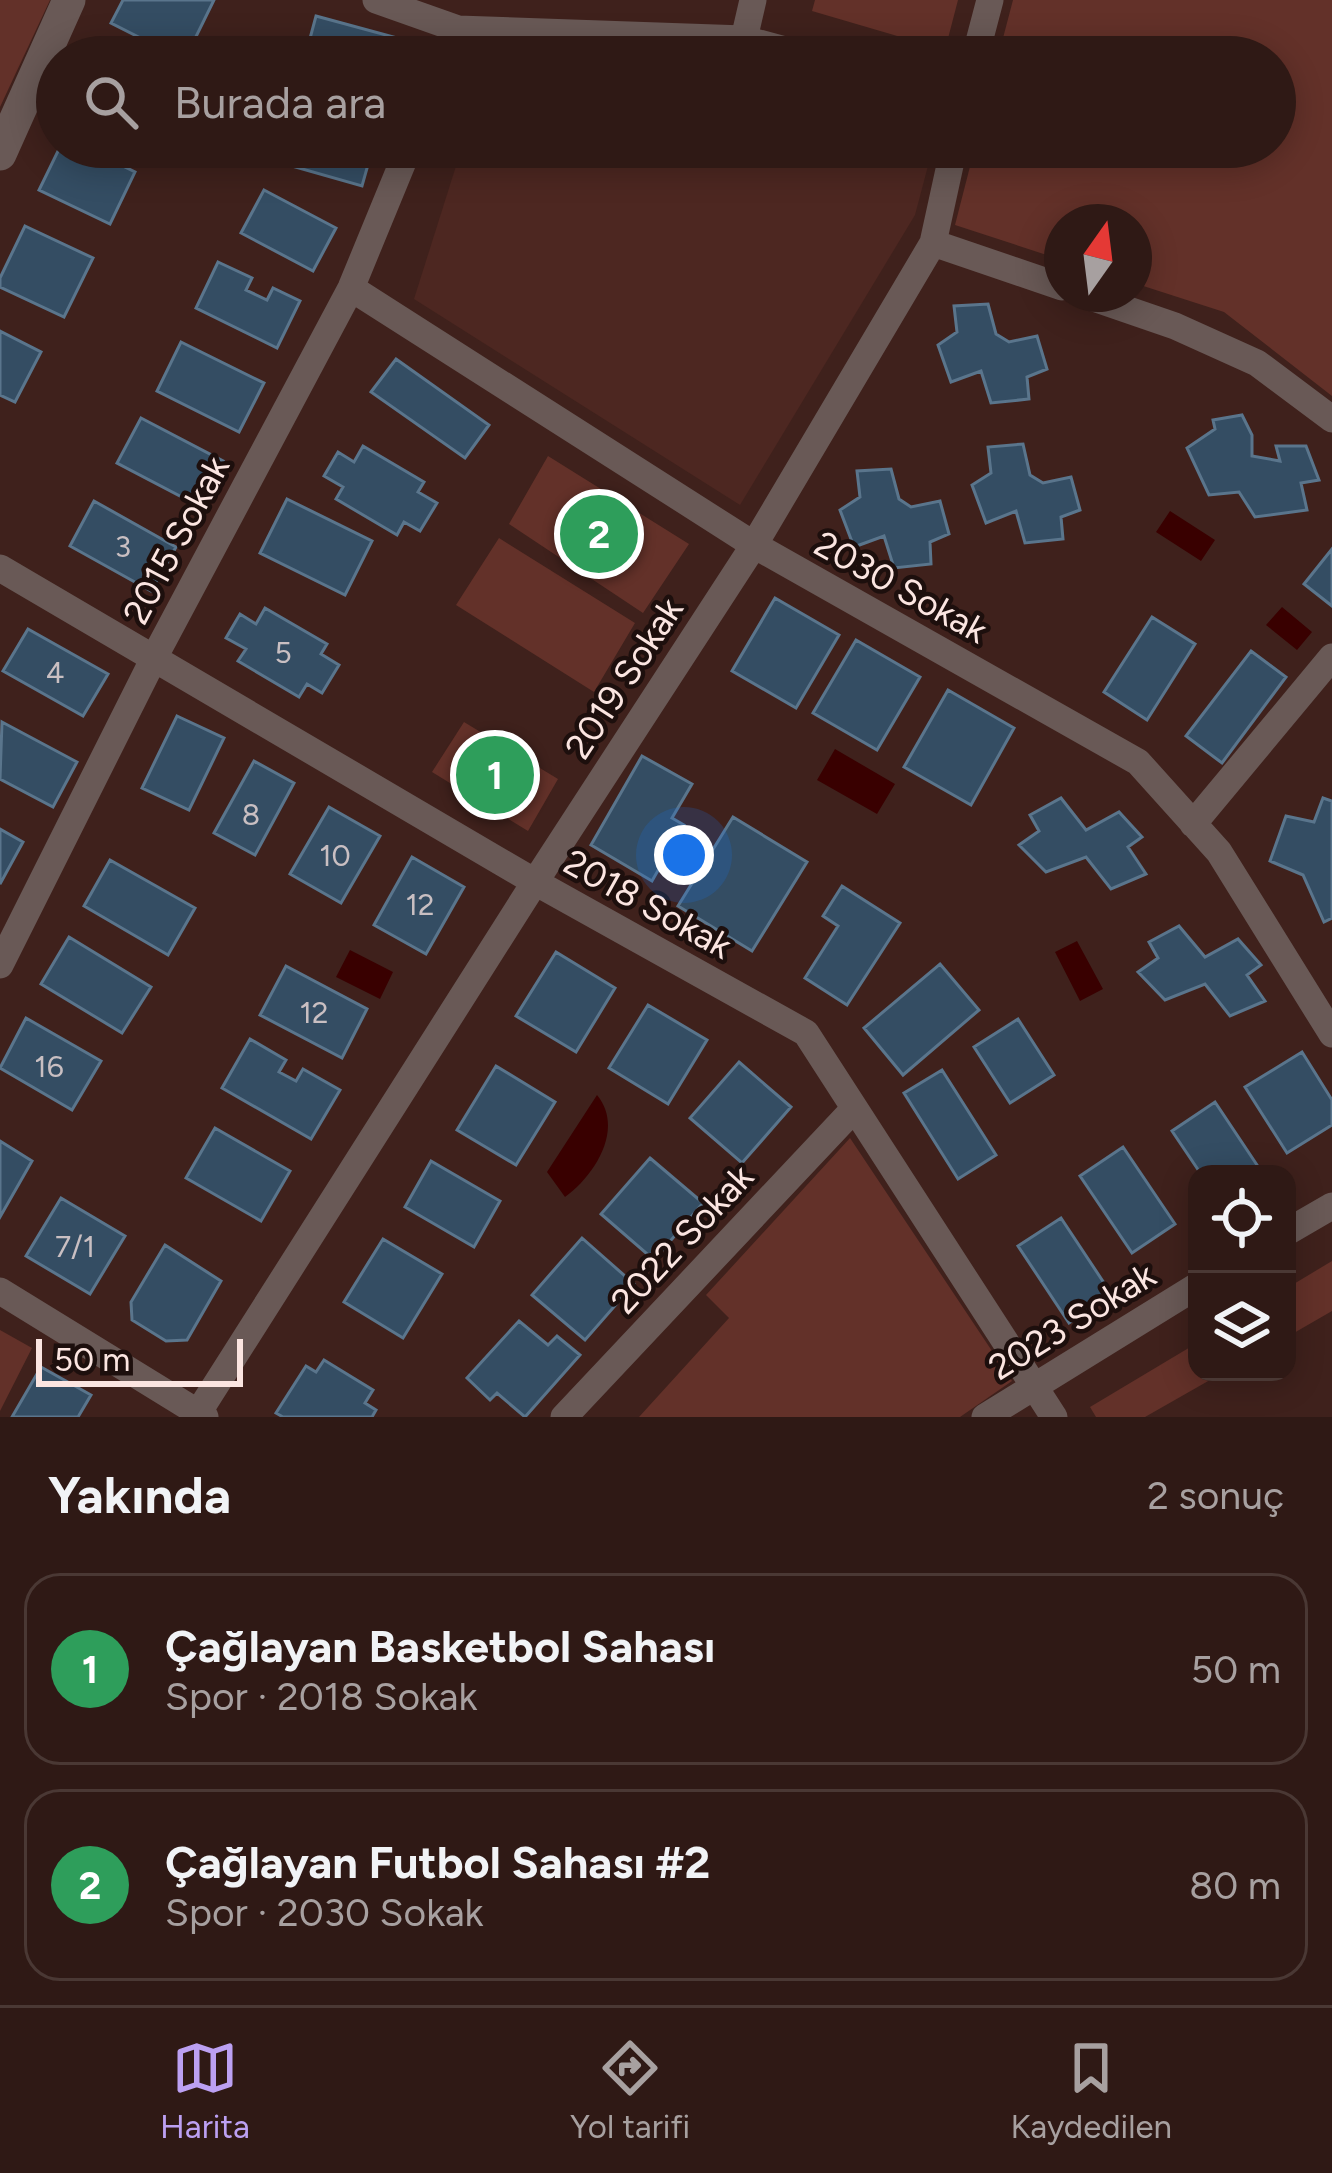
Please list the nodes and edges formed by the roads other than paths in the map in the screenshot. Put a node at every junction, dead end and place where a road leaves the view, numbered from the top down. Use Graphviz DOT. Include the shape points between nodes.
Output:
graph roads {
  1 [pos="69,0"];
  2 [pos="376,0"];
  3 [pos="754,0"];
  4 [pos="990,0"];
  5 [pos="458,29"];
  6 [pos="53,36"];
  7 [pos="455,36"];
  8 [pos="658,36"];
  9 [pos="745,36"];
  10 [pos="981,36"];
  11 [pos="36,74"];
  12 [pos="0,154"];
  13 [pos="401,168"];
  14 [pos="949,168"];
  15 [pos="933,243"];
  16 [pos="1044,281"];
  17 [pos="351,288"];
  18 [pos="1134,312"];
  19 [pos="1332,419"];
  20 [pos="754,545"];
  21 [pos="0,568"];
  22 [pos="155,656"];
  23 [pos="1332,657"];
  24 [pos="1193,824"];
  25 [pos="535,882"];
  26 [pos="0,964"];
  27 [pos="1332,1034"];
  28 [pos="853,1110"];
  29 [pos="1332,1206"];
  30 [pos="1296,1227"];
  31 [pos="1188,1291"];
  32 [pos="0,1292"];
  33 [pos="1034,1383"];
  34 [pos="201,1415"];
  35 [pos="564,1417"];
  36 [pos="985,1417"];
  37 [pos="1054,1417"];
  1 -- 6 [label="street"];
  2 -- 5 [label="street"];
  3 -- 9 [label="street"];
  4 -- 10 [label="street"];
  5 -- 7 [label="street"];
  5 -- 8 [label="street"];
  11 -- 12 [label="street"];
  13 -- 17 [label="street, 2015 Sokak"];
  14 -- 15 [label="street, 2019 Sokak"];
  15 -- 16 [label="street"];
  15 -- 20 [label="street, 2019 Sokak"];
  17 -- 20 [label="street, 2030 Sokak"];
  17 -- 22 [label="street, 2015 Sokak"];
  18 -- 19 [label="street" via="1257,363"];
  20 -- 24 [label="street, 2030 Sokak" via="1138,762"];
  20 -- 25 [label="street, 2019 Sokak"];
  21 -- 22 [label="street, 2018 Sokak"];
  22 -- 25 [label="street, 2018 Sokak"];
  22 -- 26 [label="street, 2015 Sokak"];
  23 -- 24 [label="street"];
  24 -- 27 [label="street, 2030 Sokak" via="1219,852"];
  25 -- 28 [label="street, 2018 Sokak" via="806,1033"];
  25 -- 34 [label="street, 2019 Sokak"];
  28 -- 33 [label="street, 2018 Sokak"];
  28 -- 35 [label="street, 2022 Sokak"];
  29 -- 30 [label="street"];
  31 -- 33 [label="street, 2023 Sokak"];
  32 -- 34 [label="street"];
  33 -- 36 [label="street, 2023 Sokak"];
  33 -- 37 [label="street, 2018 Sokak"];
}
